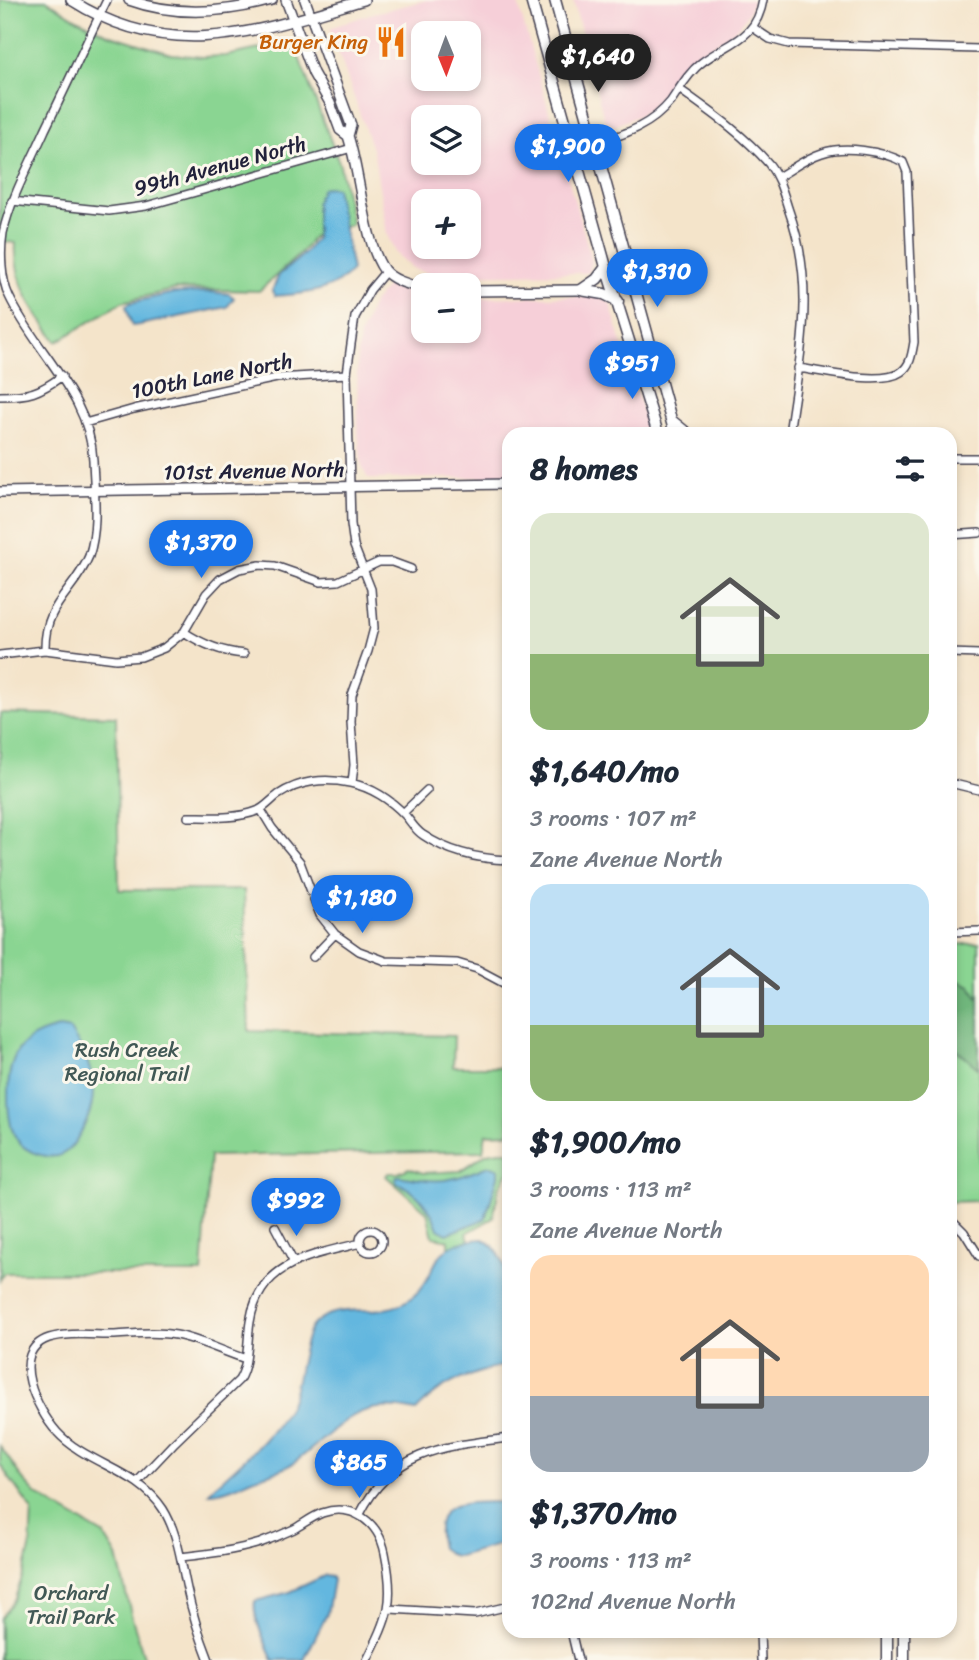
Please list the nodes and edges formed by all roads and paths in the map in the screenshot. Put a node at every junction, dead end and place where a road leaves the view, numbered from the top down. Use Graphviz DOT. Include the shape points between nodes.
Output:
graph roads {
  1 [pos="71,0"];
  2 [pos="107,0"];
  3 [pos="129,0"];
  4 [pos="272,0"];
  5 [pos="286,0"];
  6 [pos="305,0"];
  7 [pos="364,0"];
  8 [pos="531,0"];
  9 [pos="555,0"];
  10 [pos="764,0"];
  11 [pos="99,15"];
  12 [pos="310,15"];
  13 [pos="292,21"];
  14 [pos="752,27"];
  15 [pos="979,49"];
  16 [pos="679,89"];
  17 [pos="348,136"];
  18 [pos="597,143"];
  19 [pos="352,148"];
  20 [pos="778,177"];
  21 [pos="12,201"];
  22 [pos="606,267"];
  23 [pos="385,272"];
  24 [pos="411,285"];
  25 [pos="481,290"];
  26 [pos="581,290"];
  27 [pos="618,301"];
  28 [pos="798,368"];
  29 [pos="347,374"];
  30 [pos="62,376"];
  31 [pos="0,396"];
  32 [pos="672,421"];
  33 [pos="85,423"];
  34 [pos="656,427"];
  35 [pos="674,427"];
  36 [pos="679,427"];
  37 [pos="790,427"];
  38 [pos="957,458"];
  39 [pos="979,458"];
  40 [pos="502,484"];
  41 [pos="349,487"];
  42 [pos="93,491"];
  43 [pos="0,492"];
  44 [pos="979,534"];
  45 [pos="957,535"];
  46 [pos="411,569"];
  47 [pos="362,570"];
  48 [pos="184,632"];
  49 [pos="44,650"];
  50 [pos="957,653"];
  51 [pos="0,654"];
  52 [pos="244,654"];
  53 [pos="979,654"];
  54 [pos="352,783"];
  55 [pos="957,785"];
  56 [pos="428,790"];
  57 [pos="979,790"];
  58 [pos="261,810"];
  59 [pos="403,813"];
  60 [pos="188,817"];
  61 [pos="502,859"];
  62 [pos="979,931"];
  63 [pos="957,932"];
  64 [pos="335,934"];
  65 [pos="313,957"];
  66 [pos="502,982"];
  67 [pos="275,1227"];
  68 [pos="957,1227"];
  69 [pos="361,1243"];
  70 [pos="979,1256"];
  71 [pos="292,1261"];
  72 [pos="246,1359"];
  73 [pos="502,1439"];
  74 [pos="137,1482"];
  75 [pos="360,1514"];
  76 [pos="181,1557"];
  77 [pos="502,1608"];
  78 [pos="390,1609"];
  79 [pos="573,1638"];
  80 [pos="760,1638"];
  81 [pos="887,1638"];
  82 [pos="904,1638"];
  83 [pos="209,1660"];
  84 [pos="367,1660"];
  85 [pos="578,1660"];
  86 [pos="761,1660"];
  87 [pos="887,1660"];
  88 [pos="904,1660"];
  1 -- 11 [label="street"];
  2 -- 11 [label="street"];
  3 -- 4 [label="street" via="199,12"];
  5 -- 13 [label="street"];
  6 -- 12 [label="street"];
  7 -- 12 [label="street"];
  8 -- 22 [label="main road"];
  9 -- 18 [label="main road"];
  10 -- 14 [label="street"];
  11 -- 13 [label="street" via="147,32 201,38"];
  11 -- 21 [label="street"];
  12 -- 13 [label="street"];
  12 -- 17 [label="street" via="351,125"];
  13 -- 17 [label="street" via="340,130"];
  14 -- 15 [label="street" via="789,44"];
  14 -- 16 [label="street" via="729,48 702,62"];
  16 -- 18 [label="street" via="648,123"];
  16 -- 20 [label="street" via="740,134"];
  17 -- 19 [label="street"];
  18 -- 32 [label="main road"];
  19 -- 21 [label="street, 99th Avenue North" via="146,206 109,211"];
  19 -- 23 [label="street" via="374,250"];
  20 -- 28 [label="street" via="804,270 806,308"];
  20 -- 28 [label="street" via="833,151 882,152 903,162 907,172 914,342 909,363 900,373 879,379"];
  21 -- 30 [label="street" via="2,236 2,267 9,295"];
  22 -- 26 [label="main road"];
  22 -- 27 [label="main road"];
  23 -- 24 [label="street"];
  23 -- 29 [label="street" via="355,317"];
  25 -- 26 [label="street"];
  26 -- 27 [label="main road"];
  27 -- 34 [label="main road"];
  28 -- 37 [label="street"];
  29 -- 33 [label="street, 100th Lane North" via="287,376"];
  29 -- 41 [label="street"];
  30 -- 31 [label="street" via="30,395"];
  30 -- 33 [label="street"];
  32 -- 35 [label="main road"];
  32 -- 36 [label="main road"];
  33 -- 42 [label="street" via="93,456"];
  38 -- 39 [label="street"];
  40 -- 41 [label="street, 101st Avenue North"];
  41 -- 42 [label="street, 101st Avenue North"];
  41 -- 47 [label="street" via="354,546"];
  42 -- 43 [label="street, 101st Avenue North"];
  42 -- 49 [label="street" via="94,535 88,557 54,608"];
  44 -- 45 [label="street"];
  46 -- 47 [label="street" via="379,562"];
  47 -- 48 [label="street" via="338,581 321,582 275,566 239,569 220,579 206,594"];
  47 -- 54 [label="street" via="371,589 374,628 352,695"];
  48 -- 49 [label="street" via="164,648 141,657 116,659"];
  48 -- 52 [label="street" via="200,642"];
  49 -- 51 [label="street"];
  50 -- 53 [label="street"];
  54 -- 58 [label="street" via="310,781 291,787"];
  54 -- 59 [label="street" via="372,790"];
  55 -- 57 [label="street"];
  56 -- 59 [label="street"];
  58 -- 60 [label="street" via="238,816"];
  58 -- 64 [label="street" via="300,862 320,915"];
  59 -- 61 [label="street" via="420,834 442,846"];
  62 -- 63 [label="street"];
  64 -- 65 [label="street"];
  64 -- 66 [label="street" via="359,951 386,961 457,963"];
  67 -- 71 [label="street"];
  68 -- 70 [label="street"];
  69 -- 71 [label="street"];
  71 -- 72 [label="street" via="265,1284 256,1301"];
  72 -- 74 [label="street" via="235,1386"];
  72 -- 74 [label="street" via="163,1333 60,1336 45,1339 34,1348 27,1373 55,1430 73,1446"];
  73 -- 75 [label="street" via="444,1448 408,1462 379,1483"];
  74 -- 76 [label="street" via="163,1510"];
  75 -- 76 [label="street" via="322,1513 258,1544"];
  75 -- 78 [label="street" via="382,1541"];
  76 -- 83 [label="street" via="192,1611"];
  77 -- 78 [label="street" via="475,1614"];
  78 -- 84 [label="street"];
  79 -- 85 [label="street"];
  80 -- 86 [label="street"];
  81 -- 87 [label="main road"];
  82 -- 88 [label="main road"];
}
